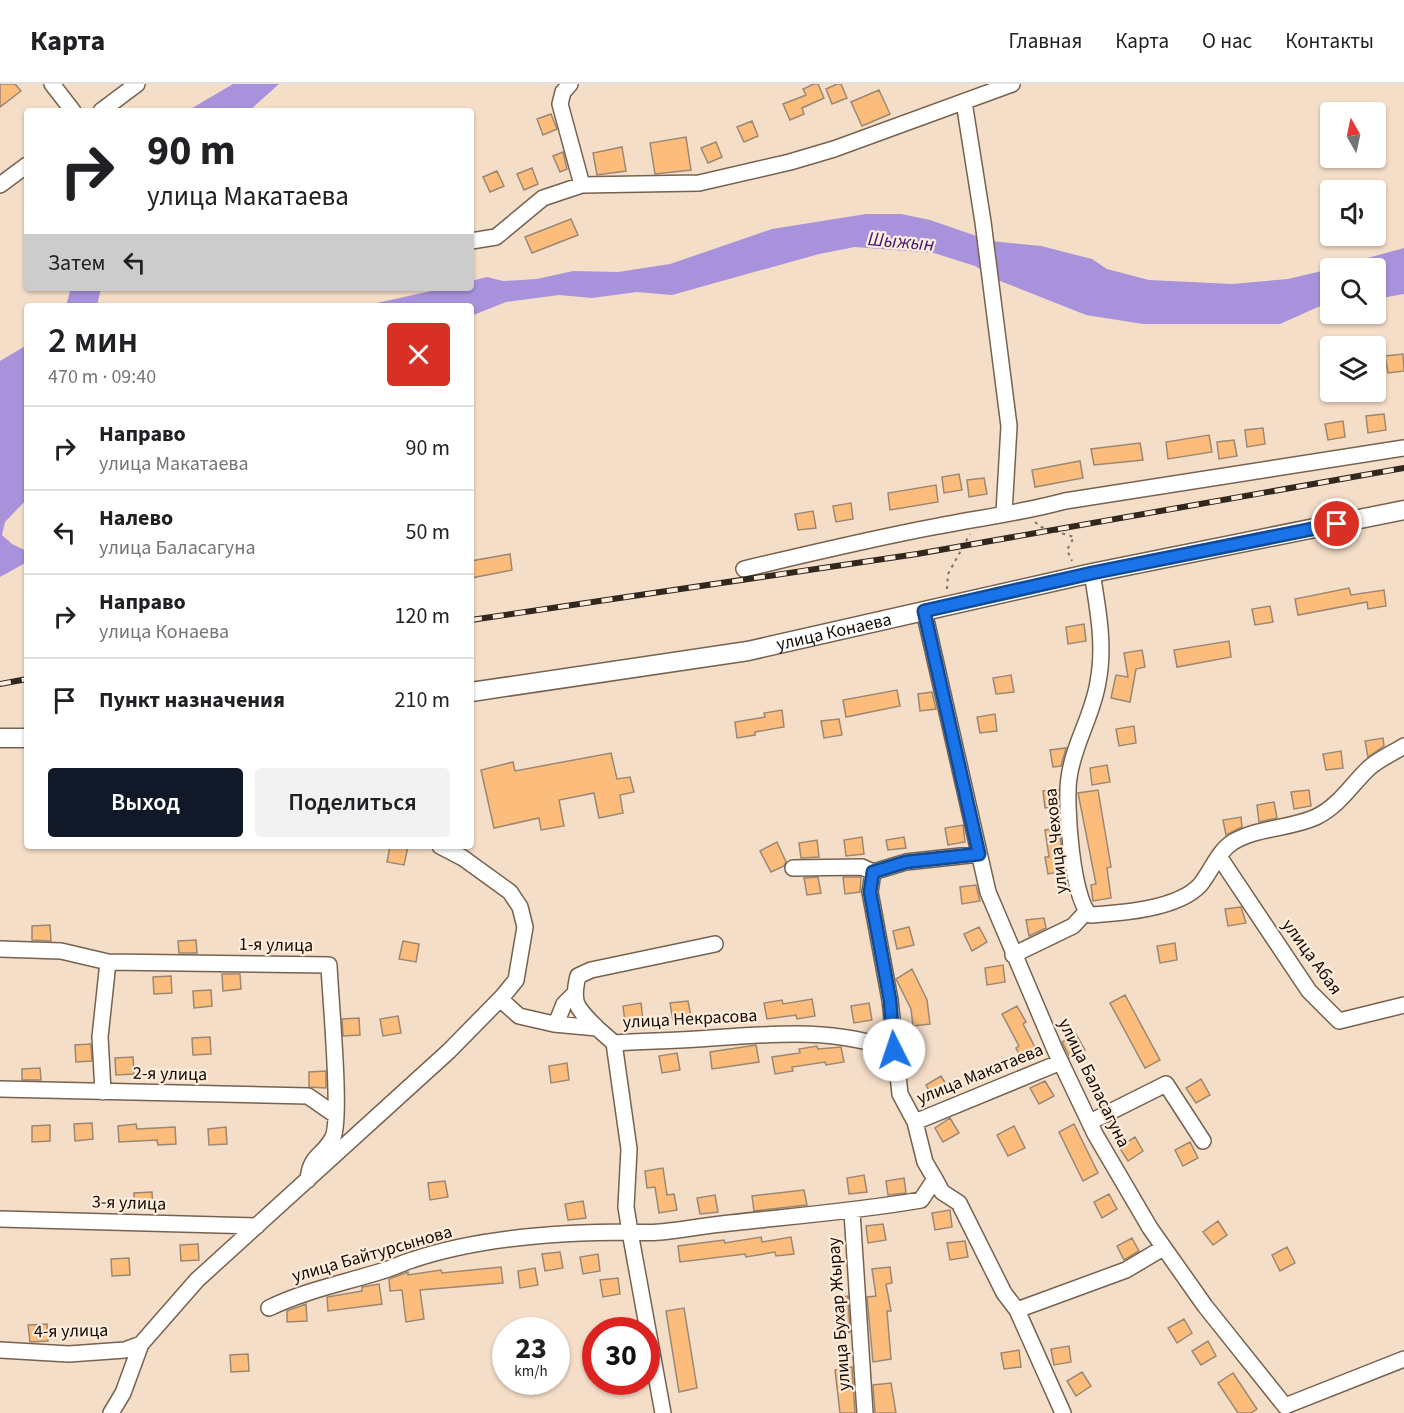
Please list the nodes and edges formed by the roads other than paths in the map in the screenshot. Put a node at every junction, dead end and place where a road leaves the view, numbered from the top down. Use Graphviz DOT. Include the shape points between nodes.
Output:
graph roads {
  1 [pos="52,84"];
  2 [pos="137,84"];
  3 [pos="570,84"];
  4 [pos="1012,84"];
  5 [pos="964,102"];
  6 [pos="71,108"];
  7 [pos="105,108"];
  8 [pos="24,167"];
  9 [pos="0,185"];
  10 [pos="582,185"];
  11 [pos="474,241"];
  12 [pos="1404,448"];
  13 [pos="1404,510"];
  14 [pos="1004,513"];
  15 [pos="744,569"];
  16 [pos="1088,574"];
  17 [pos="924,611"];
  18 [pos="474,692"];
  19 [pos="0,738"];
  20 [pos="24,738"];
  21 [pos="1404,746"];
  22 [pos="446,849"];
  23 [pos="979,854"];
  24 [pos="1220,858"];
  25 [pos="793,868"];
  26 [pos="873,872"];
  27 [pos="1086,912"];
  28 [pos="715,944"];
  29 [pos="0,949"];
  30 [pos="1013,955"];
  31 [pos="108,962"];
  32 [pos="573,995"];
  33 [pos="500,999"];
  34 [pos="1404,1005"];
  35 [pos="556,1024"];
  36 [pos="597,1028"];
  37 [pos="614,1043"];
  38 [pos="894,1050"];
  39 [pos="1061,1062"];
  40 [pos="0,1089"];
  41 [pos="103,1092"];
  42 [pos="334,1114"];
  43 [pos="915,1122"];
  44 [pos="1090,1122"];
  45 [pos="1203,1141"];
  46 [pos="935,1179"];
  47 [pos="308,1180"];
  48 [pos="852,1212"];
  49 [pos="0,1219"];
  50 [pos="257,1226"];
  51 [pos="630,1233"];
  52 [pos="1163,1248"];
  53 [pos="269,1308"];
  54 [pos="1017,1310"];
  55 [pos="141,1344"];
  56 [pos="0,1350"];
  57 [pos="1404,1359"];
  58 [pos="1288,1409"];
  59 [pos="111,1413"];
  60 [pos="663,1413"];
  61 [pos="865,1413"];
  62 [pos="1063,1413"];
  1 -- 6 [label="street"];
  2 -- 7 [label="street"];
  3 -- 10 [label="street" via="560,104"];
  4 -- 5 [label="street"];
  5 -- 10 [label="street" via="834,149 699,183"];
  5 -- 14 [label="street" via="1009,426"];
  8 -- 9 [label="street"];
  10 -- 11 [label="street" via="543,198 496,237"];
  12 -- 14 [label="street" via="1138,488"];
  13 -- 16 [label="street, улица Конаева"];
  14 -- 15 [label="street"];
  16 -- 17 [label="street, улица Конаева"];
  16 -- 27 [label="street, улица Чехова" via="1101,629 1098,682 1073,757 1068,792 1074,862"];
  17 -- 18 [label="street, улица Конаева" via="748,651"];
  17 -- 23 [label="street, улица Баласагуна"];
  19 -- 20 [label="street"];
  21 -- 24 [label="street, улица Чехова" via="1370,767 1341,801 1315,818 1233,842"];
  22 -- 33 [label="street" via="510,892 520,907 525,927 516,980"];
  23 -- 26 [label="street" via="906,862"];
  23 -- 30 [label="street, улица Баласагуна" via="988,892"];
  24 -- 27 [label="street, улица Чехова" via="1199,886 1180,898 1148,909 1101,915"];
  24 -- 34 [label="street, улица Абая" via="1309,991 1331,1015 1339,1021"];
  25 -- 26 [label="street" via="862,867"];
  26 -- 38 [label="street, улица Макатаева" via="870,892 890,1000"];
  27 -- 30 [label="street" via="1073,926"];
  28 -- 32 [label="street" via="591,970 578,976"];
  29 -- 31 [label="street, 1-я улица" via="61,951"];
  30 -- 39 [label="street, улица Баласагуна"];
  31 -- 41 [label="street" via="100,1037"];
  31 -- 42 [label="street, 1-я улица" via="329,965"];
  32 -- 35 [label="street" via="564,1004"];
  32 -- 36 [label="street" via="579,1010"];
  33 -- 35 [label="street, улица Некрасова" via="519,1016"];
  33 -- 47 [label="street"];
  35 -- 36 [label="street, улица Некрасова"];
  36 -- 37 [label="street, улица Некрасова"];
  37 -- 38 [label="street, улица Некрасова" via="765,1034 831,1035 870,1041"];
  37 -- 51 [label="street" via="629,1149 626,1207"];
  38 -- 43 [label="street, улица Макатаева" via="900,1094"];
  39 -- 43 [label="street, улица Макатаева"];
  39 -- 44 [label="street, улица Баласагуна"];
  40 -- 41 [label="street, 2-я улица"];
  41 -- 42 [label="street, 2-я улица" via="308,1096"];
  42 -- 47 [label="street, 1-я улица" via="333,1136 309,1165"];
  43 -- 46 [label="street, улица Макатаева" via="925,1162"];
  44 -- 45 [label="street" via="1166,1084"];
  44 -- 52 [label="street, улица Баласагуна"];
  46 -- 48 [label="street, улица Байтурсынова" via="921,1200"];
  46 -- 54 [label="street, улица Макатаева" via="942,1192 959,1203 1004,1293"];
  47 -- 50 [label="street"];
  48 -- 51 [label="street, улица Байтурсынова" via="653,1234"];
  48 -- 61 [label="street, улица Бухар Жырау"];
  49 -- 50 [label="street, 3-я улица"];
  50 -- 55 [label="street" via="197,1280"];
  51 -- 53 [label="street, улица Байтурсынова" via="578,1232 474,1246 414,1259 295,1296"];
  51 -- 60 [label="street"];
  52 -- 54 [label="street" via="1126,1270"];
  52 -- 58 [label="street, улица Баласагуна"];
  54 -- 62 [label="street, улица Макатаева"];
  55 -- 56 [label="street, 4-я улица" via="125,1350 69,1354"];
  55 -- 59 [label="street" via="123,1393"];
  57 -- 58 [label="street, улица Баласагуна"];
}
